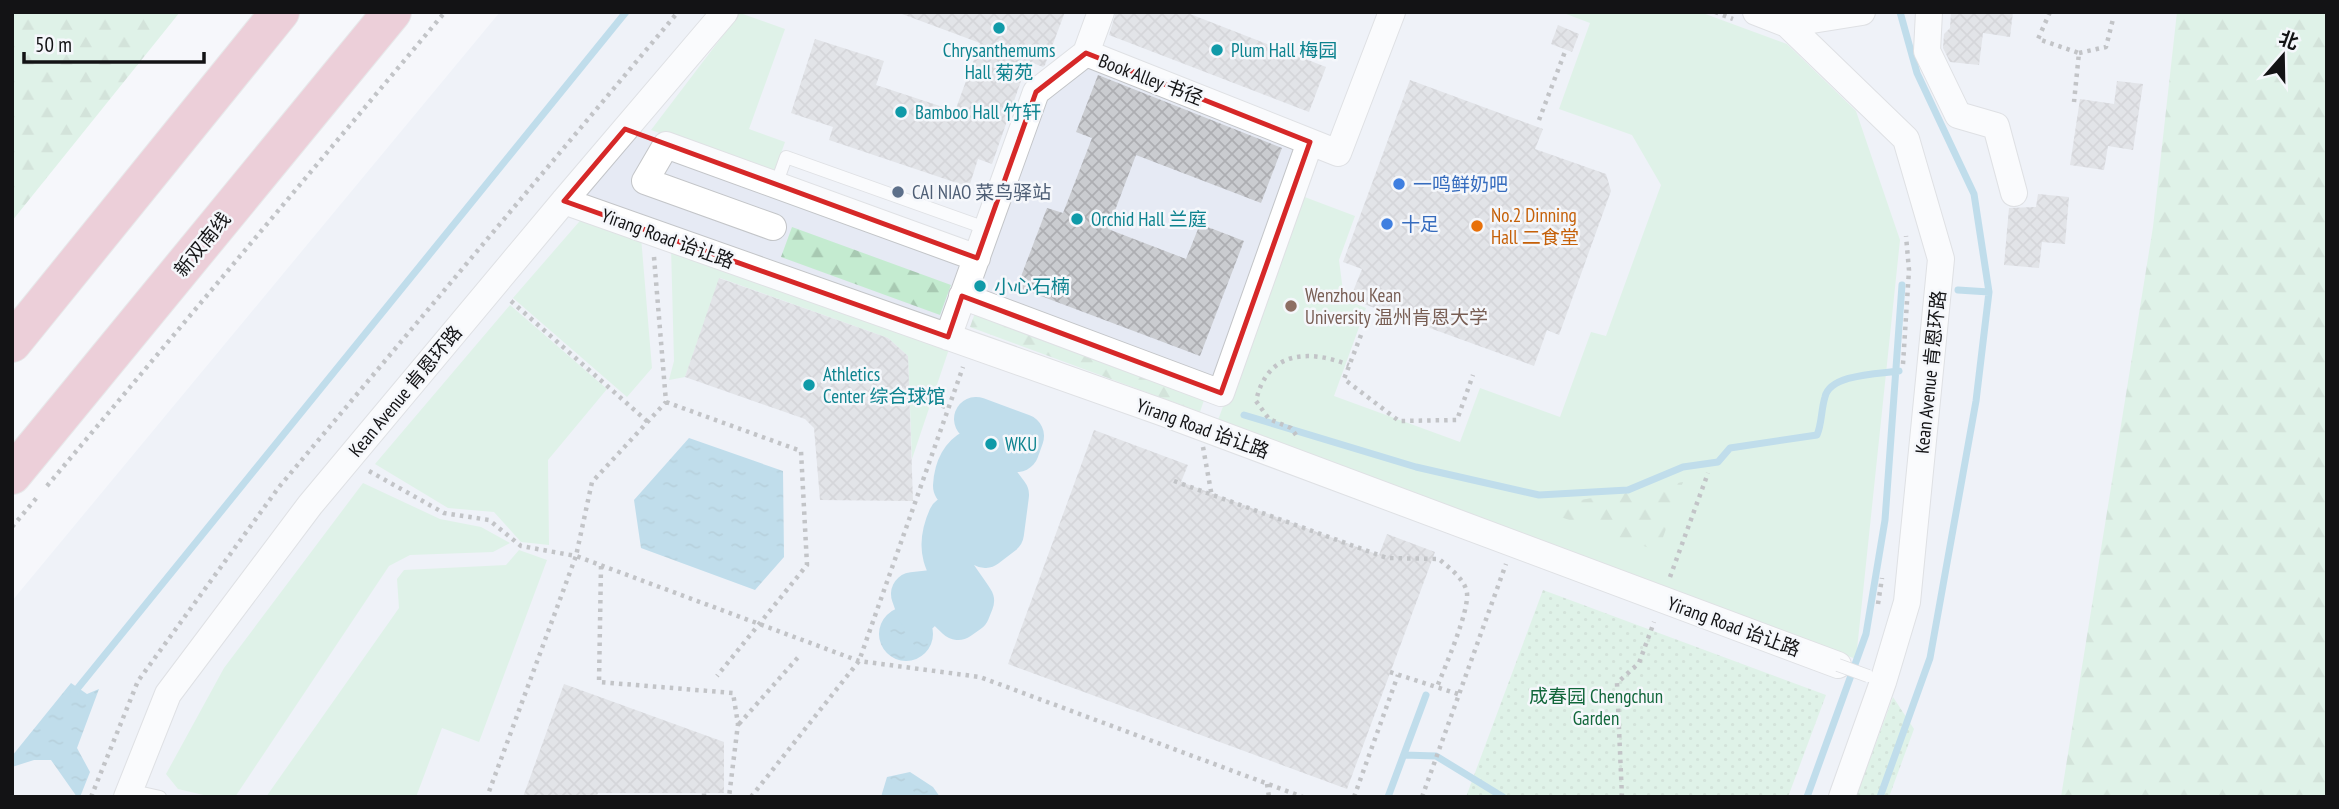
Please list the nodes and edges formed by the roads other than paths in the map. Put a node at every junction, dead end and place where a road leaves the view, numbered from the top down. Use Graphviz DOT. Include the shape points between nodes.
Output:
graph roads {
  1 [pos="280,12"];
  2 [pos="392,12"];
  3 [pos="725,12"];
  4 [pos="1101,12"];
  5 [pos="1392,12"];
  6 [pos="1929,12"];
  7 [pos="1847,13"];
  8 [pos="1747,17"];
  9 [pos="1787,24"];
  10 [pos="1086,53"];
  11 [pos="625,129"];
  12 [pos="1310,142"];
  13 [pos="666,145"];
  14 [pos="776,185"];
  15 [pos="2014,193"];
  16 [pos="564,201"];
  17 [pos="773,228"];
  18 [pos="988,229"];
  19 [pos="977,258"];
  20 [pos="962,296"];
  21 [pos="959,341"];
  22 [pos="12,343"];
  23 [pos="12,475"];
  24 [pos="1838,665"];
  25 [pos="1876,679"];
  26 [pos="128,793"];
  27 [pos="160,797"];
  28 [pos="1842,797"];
  1 -- 22 [label="main road"];
  2 -- 23 [label="main road, 新双南线"];
  3 -- 11 [label="street, Kean Avenue 肯恩环路"];
  4 -- 10 [label="street"];
  5 -- 12 [label="street, Book Alley 书径" via="1338,153"];
  6 -- 15 [label="street" via="1927,51 1958,115 1996,126"];
  7 -- 9 [label="street"];
  8 -- 9 [label="street, Kean Avenue 肯恩环路"];
  9 -- 25 [label="street, Kean Avenue 肯恩环路" via="1906,139 1941,259 1907,602"];
  10 -- 12 [label="street, Book Alley 书径"];
  10 -- 18 [label="street, Book Alley 书径" via="1036,92"];
  11 -- 13 [label="street"];
  11 -- 16 [label="street, Kean Avenue 肯恩环路"];
  12 -- 20 [label="street" via="1221,393"];
  13 -- 14 [label="street"];
  13 -- 17 [label="street" via="645,181"];
  14 -- 18 [label="lane" via="786,157"];
  14 -- 19 [label="street"];
  16 -- 21 [label="street, Yirang Road 诒让路"];
  16 -- 26 [label="street, Kean Avenue 肯恩环路" via="310,505 168,694"];
  18 -- 19 [label="street, Book Alley 书径"];
  19 -- 20 [label="street, Book Alley 书径"];
  20 -- 21 [label="street, Book Alley 书径"];
  21 -- 24 [label="street, Yirang Road 诒让路"];
  24 -- 25 [label="lane, bridge"];
  25 -- 28 [label="street, Kean Avenue 肯恩环路"];
  26 -- 27 [label="lane"];
}
